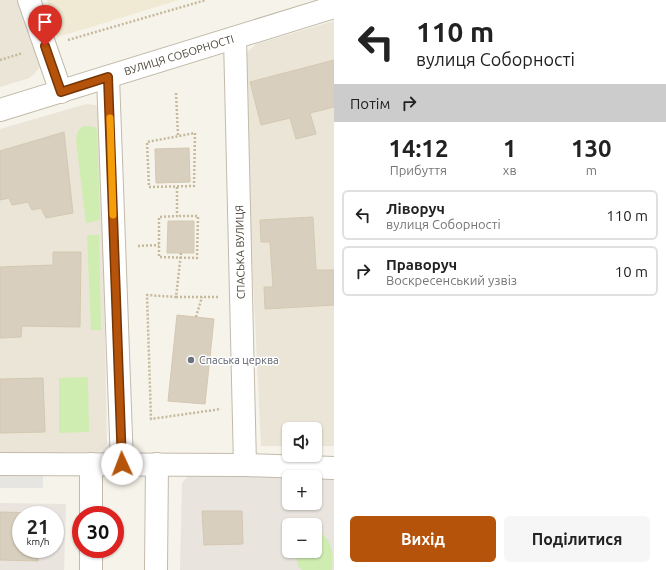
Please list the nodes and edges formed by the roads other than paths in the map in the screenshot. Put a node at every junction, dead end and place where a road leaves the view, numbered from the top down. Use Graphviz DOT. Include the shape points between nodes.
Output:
graph roads {
  1 [pos="29,0"];
  2 [pos="334,7"];
  3 [pos="235,38"];
  4 [pos="108,77"];
  5 [pos="61,92"];
  6 [pos="0,110"];
  7 [pos="0,464"];
  8 [pos="91,464"];
  9 [pos="122,464"];
  10 [pos="157,464"];
  11 [pos="245,465"];
  12 [pos="334,468"];
  13 [pos="91,506"];
  14 [pos="91,558"];
  15 [pos="91,570"];
  16 [pos="156,570"];
  1 -- 5 [label="street"];
  2 -- 3 [label="street, ВУЛИЦЯ СОБОРНОСТІ"];
  3 -- 4 [label="street, ВУЛИЦЯ СОБОРНОСТІ"];
  3 -- 11 [label="street, СПАСЬКА ВУЛИЦЯ"];
  4 -- 5 [label="street, ВУЛИЦЯ СОБОРНОСТІ"];
  4 -- 9 [label="street"];
  5 -- 6 [label="street, ВУЛИЦЯ СОБОРНОСТІ"];
  7 -- 8 [label="street"];
  8 -- 9 [label="street"];
  8 -- 13 [label="street"];
  9 -- 10 [label="street"];
  10 -- 11 [label="street"];
  10 -- 16 [label="street"];
  11 -- 12 [label="street"];
  14 -- 15 [label="street"];
}
